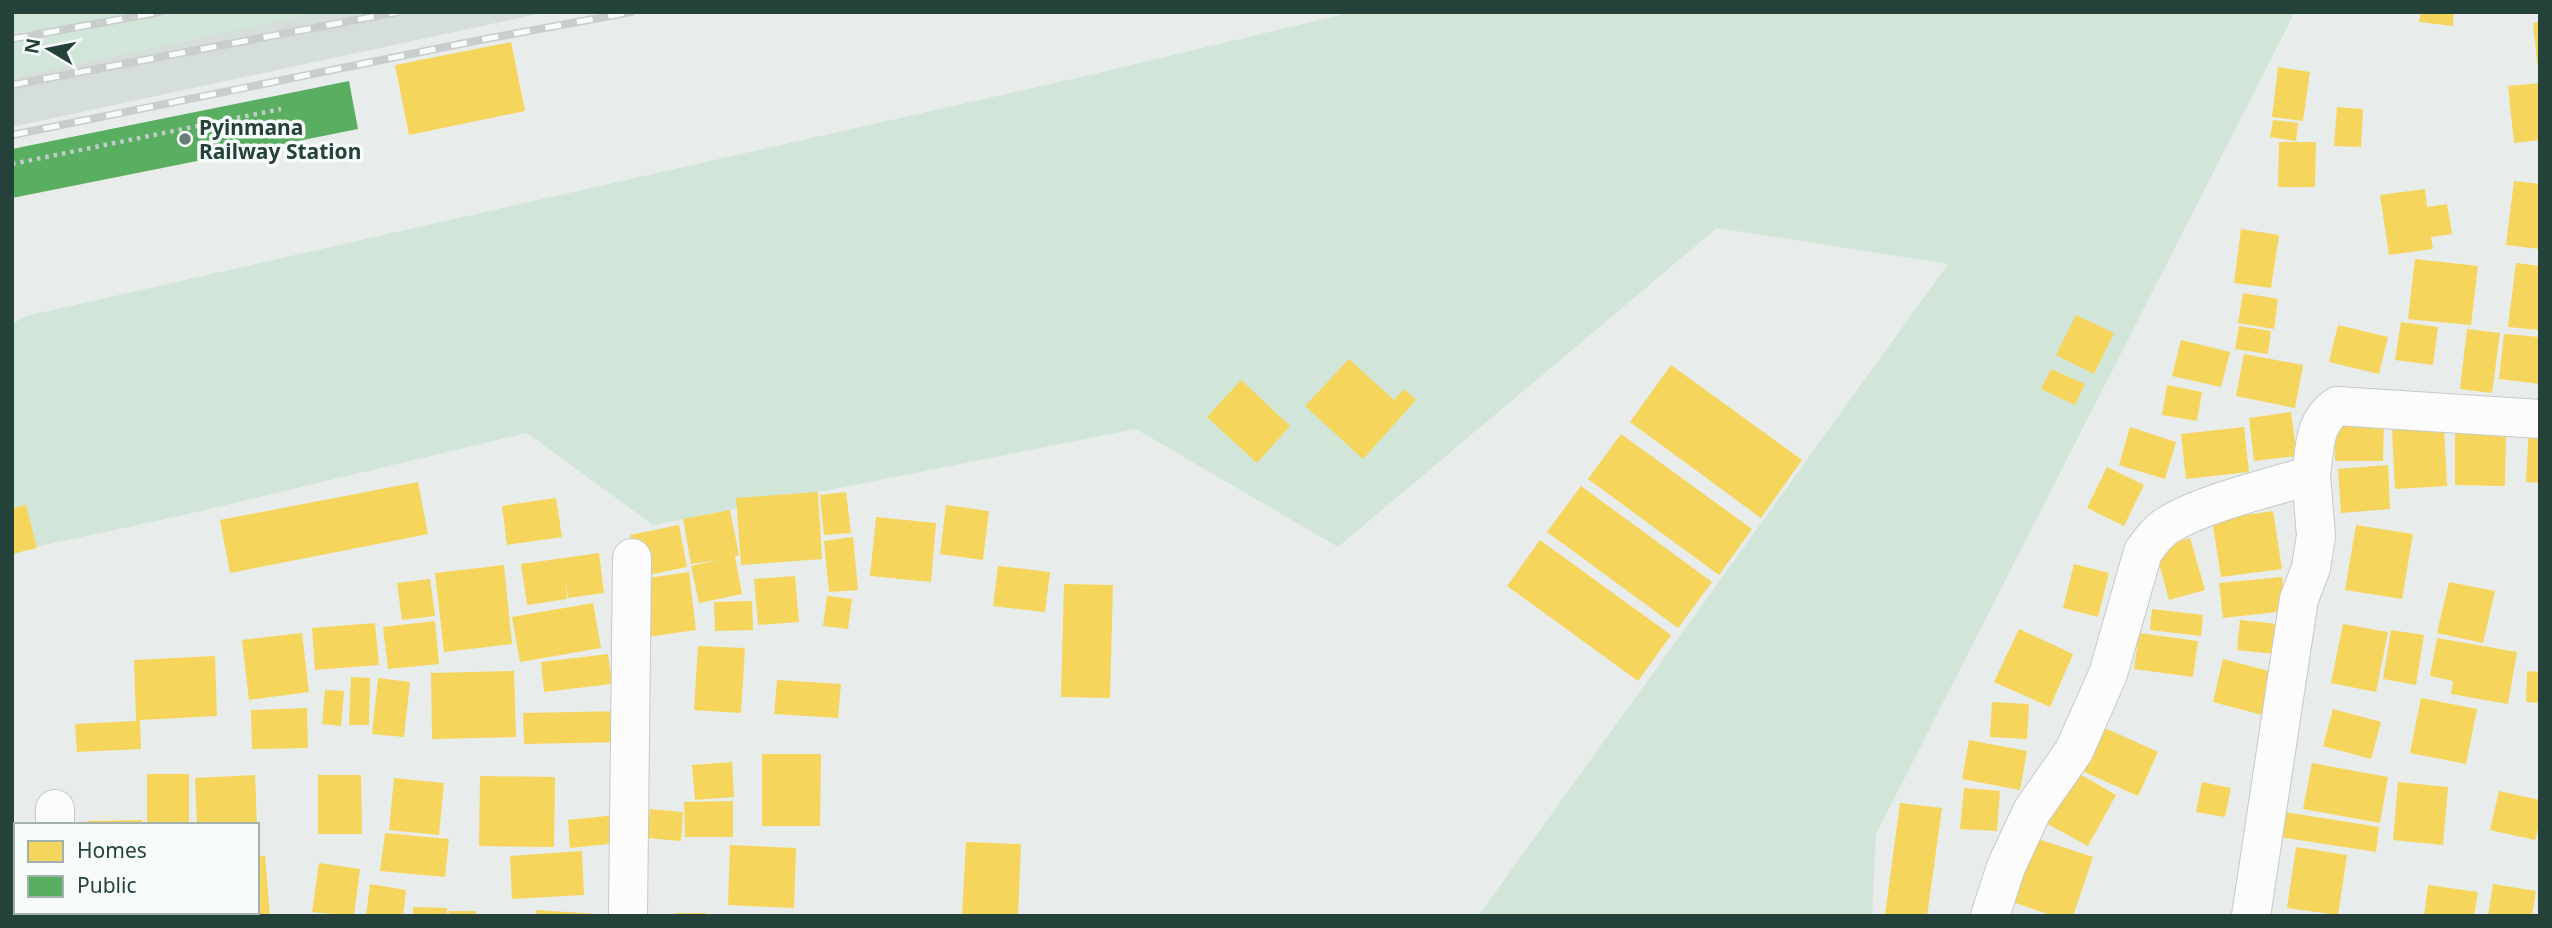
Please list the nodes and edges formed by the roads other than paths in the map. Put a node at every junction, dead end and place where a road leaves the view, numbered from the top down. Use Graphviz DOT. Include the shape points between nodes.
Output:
graph roads {
  1 [pos="2540,419"];
  2 [pos="2311,475"];
  3 [pos="632,558"];
  4 [pos="628,916"];
  5 [pos="1990,916"];
  6 [pos="2251,916"];
  1 -- 2 [label="street" via="2337,406 2326,413 2318,428"];
  2 -- 5 [label="street" via="2207,508 2168,525 2152,538 2143,552 2109,674 2074,751 2032,811"];
  2 -- 6 [label="street" via="2316,536 2311,568 2299,599"];
  3 -- 4 [label="street"];
}
